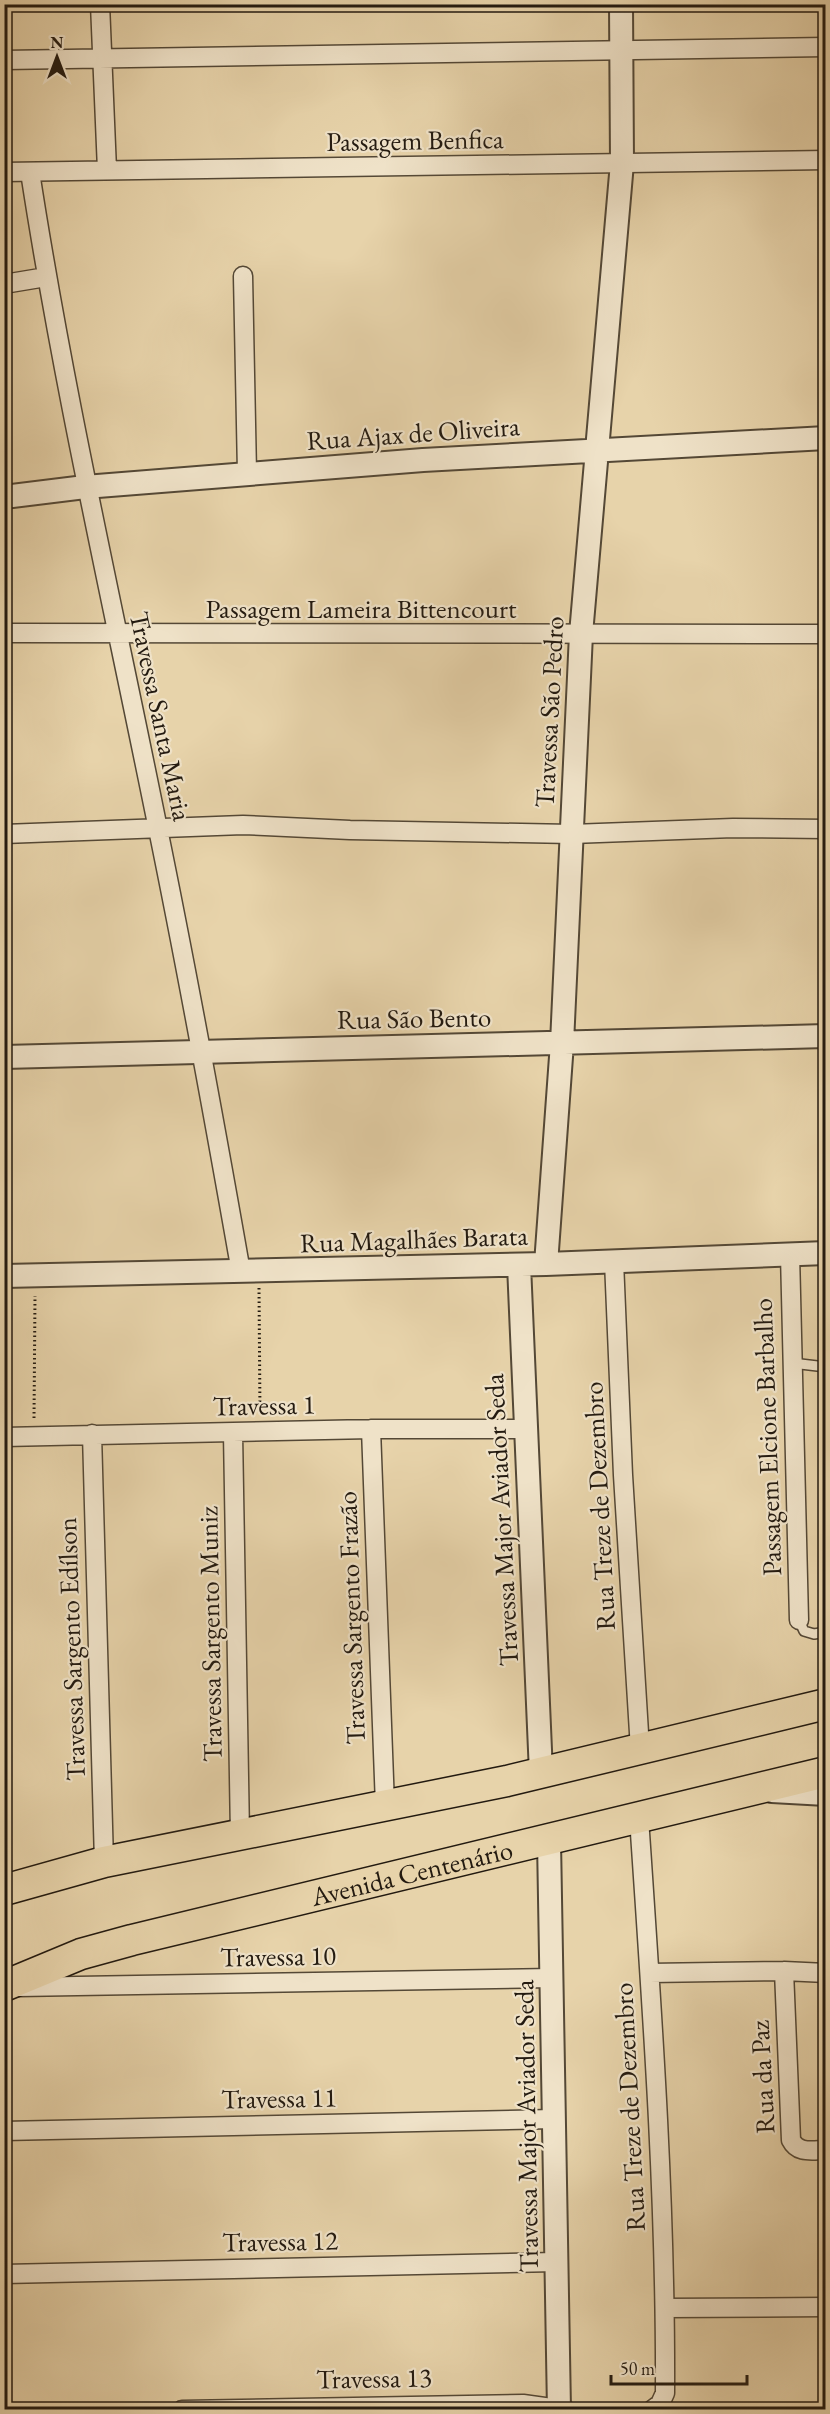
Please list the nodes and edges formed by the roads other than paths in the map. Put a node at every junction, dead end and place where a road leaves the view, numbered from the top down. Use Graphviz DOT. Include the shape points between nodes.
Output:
graph roads {
  1 [pos="100,4"];
  2 [pos="621,4"];
  3 [pos="825,47"];
  4 [pos="621,50"];
  5 [pos="102,57"];
  6 [pos="4,60"];
  7 [pos="825,160"];
  8 [pos="622,163"];
  9 [pos="107,170"];
  10 [pos="4,172"];
  11 [pos="30,172"];
  12 [pos="243,276"];
  13 [pos="46,277"];
  14 [pos="4,284"];
  15 [pos="825,438"];
  16 [pos="595,449"];
  17 [pos="247,473"];
  18 [pos="86,487"];
  19 [pos="4,497"];
  20 [pos="4,633"];
  21 [pos="580,634"];
  22 [pos="825,634"];
  23 [pos="116,635"];
  24 [pos="158,827"];
  25 [pos="825,829"];
  26 [pos="4,834"];
  27 [pos="572,834"];
  28 [pos="825,1036"];
  29 [pos="562,1043"];
  30 [pos="202,1052"];
  31 [pos="4,1057"];
  32 [pos="825,1253"];
  33 [pos="790,1254"];
  34 [pos="614,1261"];
  35 [pos="546,1264"];
  36 [pos="519,1265"];
  37 [pos="250,1272"];
  38 [pos="4,1276"];
  39 [pos="792,1363"];
  40 [pos="825,1367"];
  41 [pos="371,1429"];
  42 [pos="524,1429"];
  43 [pos="233,1432"];
  44 [pos="92,1434"];
  45 [pos="4,1437"];
  46 [pos="799,1620"];
  47 [pos="825,1632"];
  48 [pos="825,1704"];
  49 [pos="640,1749"];
  50 [pos="825,1772"];
  51 [pos="541,1773"];
  52 [pos="753,1790"];
  53 [pos="825,1794"];
  54 [pos="385,1806"];
  55 [pos="639,1818"];
  56 [pos="240,1835"];
  57 [pos="549,1840"];
  58 [pos="104,1862"];
  59 [pos="4,1890"];
  60 [pos="784,1971"];
  61 [pos="650,1973"];
  62 [pos="825,1973"];
  63 [pos="552,1978"];
  64 [pos="4,1987"];
  65 [pos="554,2119"];
  66 [pos="4,2131"];
  67 [pos="825,2150"];
  68 [pos="556,2262"];
  69 [pos="4,2274"];
  70 [pos="825,2307"];
  71 [pos="665,2308"];
  72 [pos="182,2409"];
  73 [pos="561,2409"];
  74 [pos="652,2409"];
  1 -- 5 [label="street"];
  2 -- 4 [label="street, Travessa São Pedro"];
  3 -- 4 [label="street"];
  4 -- 5 [label="street"];
  4 -- 8 [label="street, Travessa São Pedro"];
  5 -- 6 [label="street"];
  5 -- 9 [label="street"];
  7 -- 8 [label="street, Passagem Benfica"];
  8 -- 9 [label="street, Passagem Benfica"];
  8 -- 16 [label="street, Travessa São Pedro"];
  9 -- 11 [label="street, Passagem Benfica"];
  10 -- 11 [label="street, Passagem Benfica"];
  11 -- 13 [label="street, Travessa Santa Maria"];
  12 -- 17 [label="street"];
  13 -- 14 [label="street"];
  13 -- 18 [label="street, Travessa Santa Maria"];
  15 -- 16 [label="street, Rua Ajax de Oliveira"];
  16 -- 17 [label="street, Rua Ajax de Oliveira"];
  16 -- 21 [label="street, Travessa São Pedro"];
  17 -- 18 [label="street, Rua Ajax de Oliveira"];
  18 -- 19 [label="street, Rua Ajax de Oliveira"];
  18 -- 23 [label="street, Travessa Santa Maria"];
  20 -- 23 [label="street, Passagem Lameira Bittencourt"];
  21 -- 22 [label="street, Passagem Lameira Bittencourt"];
  21 -- 23 [label="street, Passagem Lameira Bittencourt"];
  21 -- 27 [label="street, Travessa São Pedro"];
  23 -- 24 [label="street, Travessa Santa Maria"];
  24 -- 26 [label="street"];
  24 -- 27 [label="street" via="243,825"];
  24 -- 30 [label="street, Travessa Santa Maria"];
  25 -- 27 [label="street"];
  27 -- 29 [label="street, Travessa São Pedro"];
  28 -- 29 [label="street, Rua São Bento"];
  29 -- 30 [label="street, Rua São Bento"];
  29 -- 35 [label="street, Travessa São Pedro"];
  30 -- 31 [label="street, Rua São Bento"];
  30 -- 37 [label="street, Travessa Santa Maria"];
  32 -- 33 [label="street, Rua Magalhães Barata"];
  33 -- 34 [label="street, Rua Magalhães Barata"];
  33 -- 39 [label="street, Passagem Elcione Barbalho"];
  34 -- 35 [label="street, Rua Magalhães Barata"];
  34 -- 49 [label="street, Rua Treze de Dezembro"];
  35 -- 36 [label="street, Rua Magalhães Barata"];
  36 -- 37 [label="street, Rua Magalhães Barata"];
  36 -- 42 [label="street, Travessa Major Aviador Seda"];
  37 -- 38 [label="street, Rua Magalhães Barata"];
  39 -- 40 [label="lane"];
  39 -- 46 [label="street, Passagem Elcione Barbalho"];
  41 -- 42 [label="street, Travessa 1"];
  41 -- 43 [label="street, Travessa 1"];
  41 -- 54 [label="street, Travessa Sargento Frazão"];
  42 -- 51 [label="street, Travessa Major Aviador Seda"];
  43 -- 44 [label="street, Travessa 1"];
  43 -- 56 [label="street, Travessa Sargento Muniz"];
  44 -- 45 [label="street, Travessa 1"];
  44 -- 58 [label="street, Travessa Sargento Edílson"];
  46 -- 47 [label="lane" via="809,1633"];
  48 -- 49 [label="main road"];
  49 -- 51 [label="main road"];
  50 -- 52 [label="main road, Avenida Centenário"];
  51 -- 54 [label="main road"];
  52 -- 53 [label="street"];
  52 -- 55 [label="main road, Avenida Centenário"];
  54 -- 56 [label="main road"];
  55 -- 57 [label="main road, Avenida Centenário"];
  55 -- 61 [label="street, Rua Treze de Dezembro"];
  56 -- 58 [label="main road"];
  57 -- 63 [label="street, Travessa Major Aviador Seda"];
  57 -- 64 [label="main road, Avenida Centenário" via="132,1940 45,1966"];
  58 -- 59 [label="main road"];
  60 -- 61 [label="street"];
  60 -- 62 [label="street"];
  60 -- 67 [label="street, Rua da Paz" via="791,2140 801,2150"];
  61 -- 71 [label="street, Rua Treze de Dezembro"];
  63 -- 64 [label="street, Travessa 10"];
  63 -- 65 [label="street, Travessa Major Aviador Seda"];
  65 -- 66 [label="street, Travessa 11"];
  65 -- 68 [label="street, Travessa Major Aviador Seda"];
  68 -- 69 [label="street, Travessa 12"];
  68 -- 73 [label="street, Travessa Major Aviador Seda"];
  70 -- 71 [label="street"];
  71 -- 74 [label="street, Rua Treze de Dezembro" via="665,2393 660,2404"];
  72 -- 73 [label="street, Travessa 13" via="523,2403"];
}
